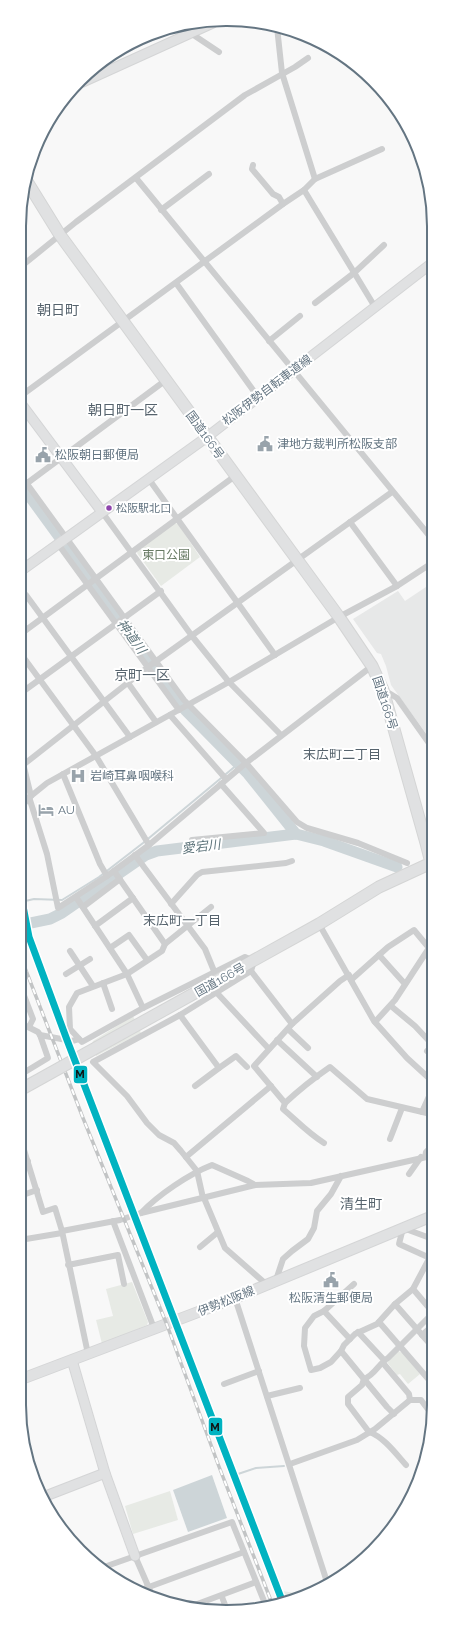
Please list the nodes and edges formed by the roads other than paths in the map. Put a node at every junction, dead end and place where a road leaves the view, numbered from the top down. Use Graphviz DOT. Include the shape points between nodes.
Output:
graph roads {
  1 [pos="204,27"];
  2 [pos="189,30"];
  3 [pos="192,33"];
  4 [pos="278,33"];
  5 [pos="219,52"];
  6 [pos="308,58"];
  7 [pos="282,73"];
  8 [pos="92,78"];
  9 [pos="382,149"];
  10 [pos="253,165"];
  11 [pos="209,174"];
  12 [pos="136,178"];
  13 [pos="315,179"];
  14 [pos="30,187"];
  15 [pos="304,190"];
  16 [pos="283,204"];
  17 [pos="161,210"];
  18 [pos="60,235"];
  19 [pos="384,244"];
  20 [pos="204,262"];
  21 [pos="26,263"];
  22 [pos="427,267"];
  23 [pos="354,273"];
  24 [pos="176,283"];
  25 [pos="315,303"];
  26 [pos="375,307"];
  27 [pos="300,316"];
  28 [pos="123,321"];
  29 [pos="269,340"];
  30 [pos="293,371"];
  31 [pos="166,380"];
  32 [pos="26,392"];
  33 [pos="258,397"];
  34 [pos="26,410"];
  35 [pos="207,437"];
  36 [pos="62,458"];
  37 [pos="235,476"];
  38 [pos="148,478"];
  39 [pos="26,484"];
  40 [pos="26,487"];
  41 [pos="392,492"];
  42 [pos="102,512"];
  43 [pos="177,518"];
  44 [pos="350,522"];
  45 [pos="427,533"];
  46 [pos="67,538"];
  47 [pos="58,544"];
  48 [pos="131,551"];
  49 [pos="298,560"];
  50 [pos="427,566"];
  51 [pos="26,567"];
  52 [pos="95,578"];
  53 [pos="87,584"];
  54 [pos="397,586"];
  55 [pos="161,591"];
  56 [pos="26,595"];
  57 [pos="237,603"];
  58 [pos="43,617"];
  59 [pos="125,617"];
  60 [pos="339,617"];
  61 [pos="116,624"];
  62 [pos="26,629"];
  63 [pos="192,636"];
  64 [pos="275,655"];
  65 [pos="72,656"];
  66 [pos="26,661"];
  67 [pos="156,662"];
  68 [pos="372,666"];
  69 [pos="149,667"];
  70 [pos="40,679"];
  71 [pos="229,682"];
  72 [pos="128,683"];
  73 [pos="26,689"];
  74 [pos="383,690"];
  75 [pos="104,702"];
  76 [pos="188,704"];
  77 [pos="179,709"];
  78 [pos="170,715"];
  79 [pos="156,722"];
  80 [pos="74,725"];
  81 [pos="281,735"];
  82 [pos="130,737"];
  83 [pos="427,740"];
  84 [pos="96,756"];
  85 [pos="26,763"];
  86 [pos="246,763"];
  87 [pos="63,774"];
  88 [pos="26,775"];
  89 [pos="224,779"];
  90 [pos="30,796"];
  91 [pos="26,801"];
  92 [pos="192,840"];
  93 [pos="147,842"];
  94 [pos="427,849"];
  95 [pos="135,855"];
  96 [pos="292,861"];
  97 [pos="407,863"];
  98 [pos="427,865"];
  99 [pos="115,872"];
  100 [pos="105,874"];
  101 [pos="120,879"];
  102 [pos="76,897"];
  103 [pos="133,898"];
  104 [pos="171,904"];
  105 [pos="82,906"];
  106 [pos="210,907"];
  107 [pos="319,924"];
  108 [pos="96,926"];
  109 [pos="187,927"];
  110 [pos="165,944"];
  111 [pos="427,945"];
  112 [pos="110,948"];
  113 [pos="70,951"];
  114 [pos="427,953"];
  115 [pos="379,955"];
  116 [pos="90,959"];
  117 [pos="147,960"];
  118 [pos="80,966"];
  119 [pos="252,966"];
  120 [pos="214,971"];
  121 [pos="66,974"];
  122 [pos="127,974"];
  123 [pos="350,978"];
  124 [pos="103,983"];
  125 [pos="405,984"];
  126 [pos="93,986"];
  127 [pos="217,993"];
  128 [pos="26,1001"];
  129 [pos="391,1006"];
  130 [pos="143,1008"];
  131 [pos="112,1009"];
  132 [pos="180,1015"];
  133 [pos="375,1022"];
  134 [pos="26,1026"];
  135 [pos="290,1026"];
  136 [pos="29,1027"];
  137 [pos="40,1035"];
  138 [pos="427,1038"];
  139 [pos="277,1040"];
  140 [pos="80,1041"];
  141 [pos="308,1048"];
  142 [pos="269,1049"];
  143 [pos="93,1062"];
  144 [pos="247,1067"];
  145 [pos="219,1068"];
  146 [pos="26,1071"];
  147 [pos="427,1076"];
  148 [pos="317,1077"];
  149 [pos="195,1086"];
  150 [pos="271,1086"];
  151 [pos="26,1087"];
  152 [pos="427,1101"];
  153 [pos="285,1103"];
  154 [pos="402,1108"];
  155 [pos="422,1112"];
  156 [pos="427,1113"];
  157 [pos="390,1139"];
  158 [pos="324,1143"];
  159 [pos="26,1155"];
  160 [pos="186,1157"];
  161 [pos="426,1157"];
  162 [pos="28,1161"];
  163 [pos="197,1171"];
  164 [pos="409,1174"];
  165 [pos="341,1176"];
  166 [pos="255,1185"];
  167 [pos="37,1190"];
  168 [pos="26,1194"];
  169 [pos="203,1198"];
  170 [pos="141,1213"];
  171 [pos="427,1218"];
  172 [pos="113,1221"];
  173 [pos="403,1228"];
  174 [pos="62,1232"];
  175 [pos="218,1232"];
  176 [pos="427,1237"];
  177 [pos="26,1239"];
  178 [pos="200,1246"];
  179 [pos="125,1252"];
  180 [pos="118,1255"];
  181 [pos="427,1257"];
  182 [pos="427,1263"];
  183 [pos="68,1265"];
  184 [pos="425,1266"];
  185 [pos="427,1268"];
  186 [pos="271,1282"];
  187 [pos="124,1284"];
  188 [pos="354,1284"];
  189 [pos="412,1289"];
  190 [pos="235,1298"];
  191 [pos="395,1304"];
  192 [pos="427,1306"];
  193 [pos="324,1311"];
  194 [pos="427,1319"];
  195 [pos="379,1322"];
  196 [pos="155,1329"];
  197 [pos="418,1329"];
  198 [pos="427,1331"];
  199 [pos="358,1332"];
  200 [pos="422,1335"];
  201 [pos="350,1339"];
  202 [pos="427,1341"];
  203 [pos="401,1345"];
  204 [pos="341,1351"];
  205 [pos="88,1354"];
  206 [pos="72,1360"];
  207 [pos="383,1362"];
  208 [pos="259,1371"];
  209 [pos="26,1377"];
  210 [pos="427,1377"];
  211 [pos="364,1379"];
  212 [pos="224,1384"];
  213 [pos="300,1388"];
  214 [pos="267,1396"];
  215 [pos="410,1400"];
  216 [pos="427,1408"];
  217 [pos="394,1414"];
  218 [pos="369,1432"];
  219 [pos="290,1464"];
  220 [pos="406,1465"];
  221 [pos="105,1473"];
  222 [pos="48,1495"];
  223 [pos="244,1552"];
  224 [pos="135,1556"];
  225 [pos="107,1566"];
  226 [pos="326,1579"];
  227 [pos="256,1582"];
  228 [pos="149,1588"];
  229 [pos="222,1597"];
  230 [pos="264,1601"];
  231 [pos="200,1603"];
  232 [pos="225,1605"];
  1 -- 3 [label="main road"];
  2 -- 3 [label="street"];
  3 -- 5 [label="street"];
  3 -- 8 [label="main road"];
  4 -- 7 [label="street"];
  6 -- 7 [label="street"];
  7 -- 12 [label="street" via="244,95"];
  7 -- 13 [label="street"];
  9 -- 13 [label="street"];
  10 -- 16 [label="street" via="252,169 273,194 280,197"];
  11 -- 17 [label="street"];
  12 -- 17 [label="street"];
  12 -- 18 [label="street"];
  13 -- 15 [label="street"];
  14 -- 18 [label="highway, 国道166号"];
  15 -- 16 [label="street"];
  15 -- 23 [label="street"];
  16 -- 20 [label="street"];
  17 -- 20 [label="street"];
  18 -- 21 [label="street"];
  18 -- 28 [label="highway, 国道166号"];
  19 -- 23 [label="street"];
  20 -- 24 [label="street"];
  20 -- 29 [label="street"];
  22 -- 26 [label="main road, 松阪伊勢自転車道線"];
  23 -- 25 [label="street"];
  23 -- 26 [label="street"];
  24 -- 28 [label="street"];
  24 -- 33 [label="street"];
  26 -- 30 [label="main road, 松阪伊勢自転車道線"];
  27 -- 29 [label="street"];
  28 -- 31 [label="highway, 国道166号"];
  28 -- 32 [label="street"];
  29 -- 30 [label="street"];
  30 -- 33 [label="main road, 松阪伊勢自転車道線"];
  30 -- 41 [label="street"];
  31 -- 35 [label="highway, 国道166号"];
  31 -- 36 [label="street"];
  33 -- 35 [label="main road, 松阪伊勢自転車道線"];
  34 -- 36 [label="main road"];
  35 -- 37 [label="highway, 国道166号"];
  35 -- 38 [label="main road, 松阪伊勢自転車道線"];
  36 -- 39 [label="street"];
  36 -- 42 [label="main road"];
  37 -- 43 [label="street"];
  37 -- 49 [label="highway, 国道166号"];
  38 -- 42 [label="main road, 松阪伊勢自転車道線"];
  38 -- 43 [label="street"];
  40 -- 46 [label="street"];
  41 -- 44 [label="street"];
  41 -- 45 [label="street"];
  42 -- 46 [label="main road, 松阪伊勢自転車道線"];
  42 -- 48 [label="street"];
  43 -- 48 [label="street"];
  43 -- 57 [label="street"];
  44 -- 49 [label="street"];
  44 -- 54 [label="street"];
  46 -- 47 [label="main road, 松阪伊勢自転車道線"];
  46 -- 52 [label="street"];
  47 -- 51 [label="main road, 松阪伊勢自転車道線"];
  47 -- 53 [label="street"];
  48 -- 52 [label="street"];
  48 -- 55 [label="street"];
  49 -- 57 [label="street"];
  49 -- 60 [label="highway, 国道166号"];
  50 -- 54 [label="street"];
  52 -- 53 [label="street"];
  52 -- 59 [label="street"];
  53 -- 58 [label="street"];
  53 -- 61 [label="street"];
  54 -- 60 [label="street"];
  55 -- 59 [label="street"];
  55 -- 63 [label="street"];
  56 -- 58 [label="street"];
  57 -- 63 [label="street"];
  57 -- 64 [label="street"];
  58 -- 62 [label="street"];
  58 -- 65 [label="street"];
  59 -- 61 [label="street"];
  59 -- 67 [label="street"];
  60 -- 64 [label="street"];
  60 -- 68 [label="highway, 国道166号"];
  61 -- 65 [label="street"];
  61 -- 69 [label="street"];
  63 -- 67 [label="street"];
  63 -- 71 [label="street"];
  64 -- 71 [label="street"];
  65 -- 70 [label="street"];
  65 -- 75 [label="street"];
  66 -- 70 [label="street"];
  67 -- 69 [label="street"];
  67 -- 76 [label="street"];
  68 -- 74 [label="highway, 国道166号"];
  68 -- 81 [label="street"];
  69 -- 72 [label="street"];
  69 -- 77 [label="street"];
  70 -- 73 [label="street"];
  70 -- 80 [label="street"];
  71 -- 76 [label="street"];
  71 -- 81 [label="street"];
  72 -- 75 [label="street"];
  72 -- 79 [label="street"];
  74 -- 83 [label="street" via="397,698"];
  74 -- 94 [label="highway, 国道166号"];
  75 -- 80 [label="street"];
  75 -- 82 [label="street"];
  76 -- 77 [label="street"];
  76 -- 86 [label="street"];
  77 -- 78 [label="street"];
  78 -- 79 [label="street"];
  78 -- 89 [label="street"];
  79 -- 82 [label="street"];
  80 -- 84 [label="street"];
  80 -- 85 [label="street"];
  81 -- 86 [label="street"];
  82 -- 84 [label="street"];
  84 -- 87 [label="street"];
  84 -- 93 [label="street"];
  86 -- 89 [label="street"];
  86 -- 97 [label="street" via="302,826 358,842"];
  87 -- 90 [label="street"];
  87 -- 100 [label="street"];
  88 -- 90 [label="street"];
  89 -- 92 [label="street" via="264,833"];
  89 -- 93 [label="street"];
  90 -- 91 [label="street"];
  90 -- 102 [label="street" via="47,854 58,908"];
  93 -- 95 [label="street"];
  95 -- 99 [label="street"];
  95 -- 104 [label="street"];
  96 -- 104 [label="street" via="202,872"];
  98 -- 107 [label="highway, 国道166号" via="379,887"];
  99 -- 100 [label="street"];
  99 -- 101 [label="street"];
  100 -- 102 [label="street"];
  101 -- 103 [label="street"];
  101 -- 105 [label="street"];
  102 -- 105 [label="street"];
  103 -- 108 [label="street"];
  103 -- 110 [label="street"];
  104 -- 109 [label="street"];
  105 -- 108 [label="street"];
  106 -- 109 [label="street"];
  107 -- 119 [label="highway, 国道166号"];
  107 -- 123 [label="street"];
  108 -- 112 [label="street"];
  109 -- 110 [label="street"];
  109 -- 120 [label="street" via="205,949"];
  110 -- 117 [label="street" via="162,951"];
  111 -- 115 [label="street" via="414,930"];
  112 -- 117 [label="street" via="129,935"];
  112 -- 122 [label="street"];
  113 -- 118 [label="street"];
  114 -- 125 [label="street"];
  115 -- 123 [label="street"];
  115 -- 125 [label="street"];
  116 -- 118 [label="street"];
  117 -- 122 [label="street"];
  118 -- 121 [label="street"];
  118 -- 126 [label="street"];
  119 -- 120 [label="street" via="245,957"];
  119 -- 127 [label="street"];
  119 -- 135 [label="street"];
  119 -- 151 [label="highway, 国道166号, bridge" via="238,969"];
  120 -- 130 [label="street"];
  122 -- 124 [label="street"];
  122 -- 130 [label="street"];
  123 -- 133 [label="street"];
  123 -- 135 [label="street" via="340,981"];
  124 -- 126 [label="street"];
  124 -- 131 [label="street"];
  125 -- 129 [label="street"];
  126 -- 140 [label="street" via="77,993 69,1007 70,1029"];
  127 -- 132 [label="street"];
  127 -- 142 [label="street"];
  128 -- 136 [label="street" via="33,1019"];
  129 -- 133 [label="street"];
  129 -- 138 [label="street"];
  130 -- 140 [label="street"];
  132 -- 143 [label="street"];
  132 -- 145 [label="street"];
  133 -- 147 [label="street"];
  134 -- 136 [label="street"];
  135 -- 139 [label="street"];
  135 -- 141 [label="street"];
  136 -- 137 [label="street"];
  137 -- 140 [label="street"];
  137 -- 146 [label="street" via="48,1058"];
  139 -- 142 [label="street"];
  139 -- 148 [label="street"];
  140 -- 143 [label="street"];
  142 -- 150 [label="street" via="254,1066"];
  143 -- 160 [label="street" via="127,1096 147,1124 159,1135 174,1143"];
  144 -- 145 [label="street" via="236,1056"];
  145 -- 149 [label="street"];
  148 -- 153 [label="street"];
  148 -- 154 [label="street" via="330,1067 367,1099"];
  150 -- 153 [label="street"];
  150 -- 160 [label="street"];
  152 -- 155 [label="street"];
  153 -- 158 [label="street" via="283,1109 305,1130"];
  154 -- 155 [label="street"];
  154 -- 157 [label="street"];
  155 -- 156 [label="street"];
  159 -- 162 [label="street"];
  160 -- 163 [label="street"];
  161 -- 164 [label="street"];
  161 -- 165 [label="street"];
  162 -- 167 [label="street"];
  163 -- 166 [label="street" via="212,1166"];
  163 -- 169 [label="street"];
  163 -- 170 [label="street"];
  165 -- 166 [label="street" via="311,1183"];
  165 -- 186 [label="street" via="318,1211 310,1236 283,1259"];
  166 -- 169 [label="street"];
  167 -- 168 [label="street"];
  167 -- 174 [label="street" via="43,1212 55,1208"];
  169 -- 170 [label="street"];
  169 -- 175 [label="street"];
  170 -- 172 [label="street"];
  171 -- 173 [label="main road, 伊勢松阪線"];
  172 -- 174 [label="street"];
  172 -- 179 [label="street"];
  173 -- 176 [label="street"];
  173 -- 181 [label="street" via="399,1244"];
  173 -- 186 [label="main road, 伊勢松阪線"];
  174 -- 177 [label="street"];
  174 -- 183 [label="street"];
  175 -- 178 [label="street"];
  175 -- 186 [label="street" via="225,1248"];
  179 -- 180 [label="street"];
  179 -- 196 [label="street"];
  180 -- 183 [label="street"];
  180 -- 187 [label="street"];
  182 -- 184 [label="street"];
  183 -- 205 [label="street"];
  184 -- 185 [label="street"];
  184 -- 189 [label="street"];
  186 -- 190 [label="main road, 伊勢松阪線"];
  188 -- 193 [label="street"];
  189 -- 191 [label="street"];
  189 -- 192 [label="street"];
  190 -- 196 [label="main road, 伊勢松阪線"];
  190 -- 208 [label="street"];
  191 -- 195 [label="street"];
  191 -- 197 [label="street"];
  193 -- 201 [label="street"];
  193 -- 204 [label="street" via="314,1316 304,1328 304,1346 311,1370 331,1362"];
  194 -- 197 [label="street"];
  195 -- 199 [label="street"];
  195 -- 203 [label="street"];
  196 -- 205 [label="main road, 伊勢松阪線"];
  197 -- 200 [label="street"];
  197 -- 203 [label="street"];
  198 -- 200 [label="street"];
  199 -- 201 [label="street"];
  199 -- 207 [label="street"];
  200 -- 202 [label="street"];
  201 -- 204 [label="street"];
  203 -- 207 [label="street"];
  203 -- 210 [label="street"];
  204 -- 211 [label="street"];
  205 -- 206 [label="main road, 伊勢松阪線"];
  206 -- 209 [label="main road, 伊勢松阪線"];
  206 -- 221 [label="main road"];
  207 -- 211 [label="street" via="370,1377"];
  207 -- 215 [label="street" via="409,1394"];
  208 -- 212 [label="street"];
  208 -- 214 [label="street"];
  211 -- 217 [label="street"];
  211 -- 218 [label="street" via="362,1385 348,1398 348,1404"];
  213 -- 214 [label="street"];
  214 -- 219 [label="street"];
  215 -- 216 [label="street" via="421,1400"];
  215 -- 217 [label="street"];
  217 -- 218 [label="street"];
  218 -- 219 [label="street" via="357,1440"];
  218 -- 220 [label="street" via="388,1446"];
  219 -- 226 [label="street"];
  221 -- 222 [label="main road"];
  221 -- 224 [label="main road"];
  223 -- 224 [label="street" via="232,1522"];
  223 -- 227 [label="street"];
  223 -- 228 [label="street"];
  224 -- 225 [label="street"];
  224 -- 228 [label="street"];
  227 -- 230 [label="street"];
  227 -- 231 [label="street"];
  229 -- 232 [label="street"];
}
